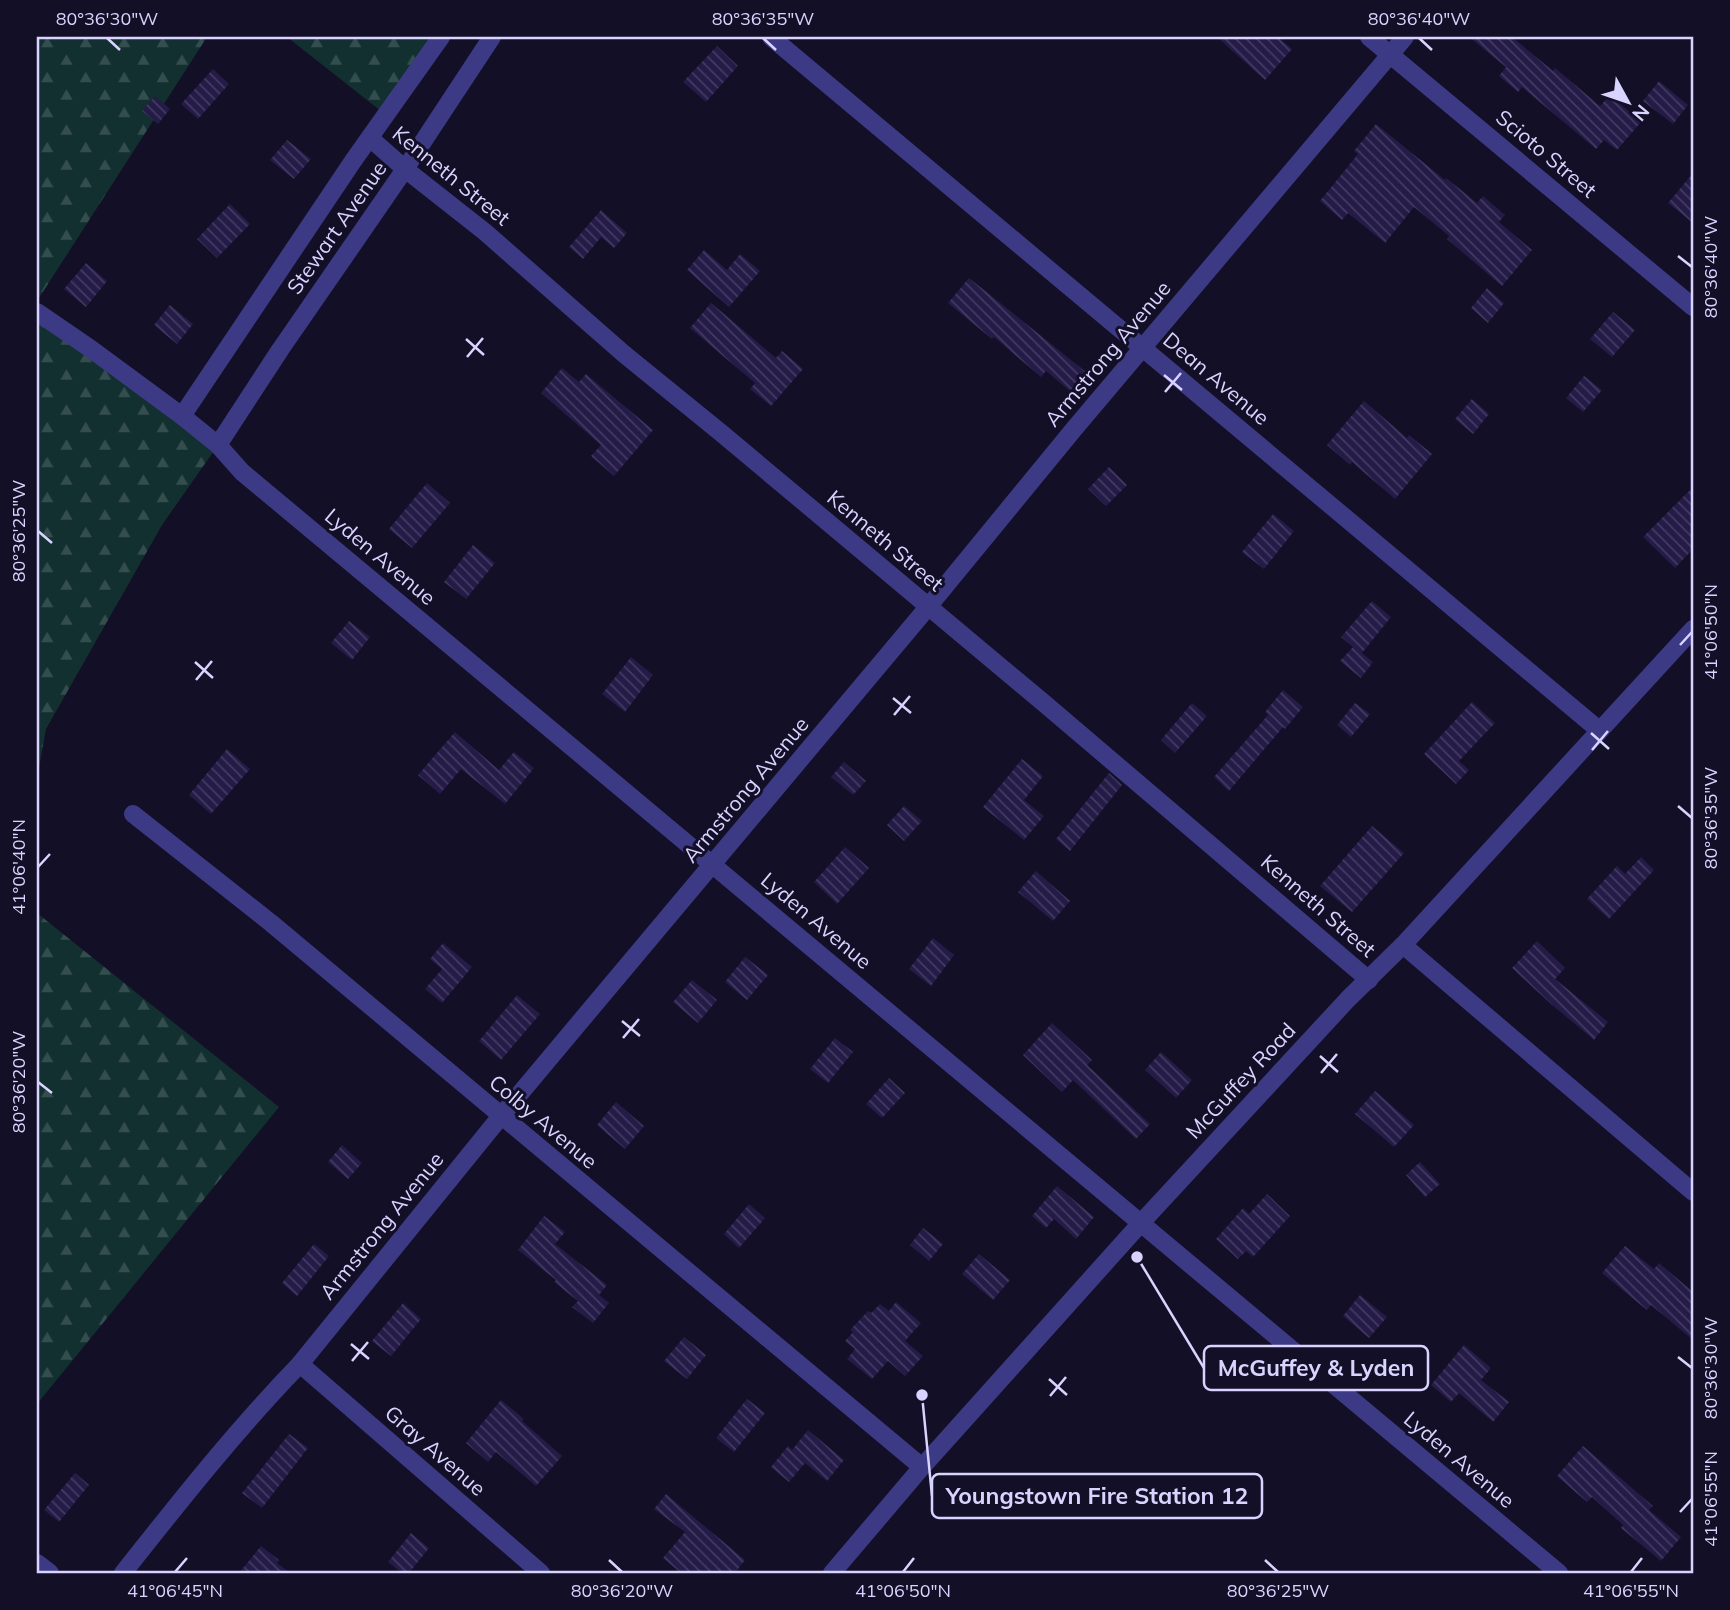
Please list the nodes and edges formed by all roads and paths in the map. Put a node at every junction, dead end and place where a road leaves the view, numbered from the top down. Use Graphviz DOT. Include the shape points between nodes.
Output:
graph roads {
  1 [pos="441,37"];
  2 [pos="492,37"];
  3 [pos="771,37"];
  4 [pos="1369,37"];
  5 [pos="1405,37"];
  6 [pos="1390,54"];
  7 [pos="370,138"];
  8 [pos="405,169"];
  9 [pos="1693,307"];
  10 [pos="37,312"];
  11 [pos="1144,347"];
  12 [pos="181,416"];
  13 [pos="218,444"];
  14 [pos="928,607"];
  15 [pos="1693,629"];
  16 [pos="1599,730"];
  17 [pos="133,814"];
  18 [pos="713,864"];
  19 [pos="1403,945"];
  20 [pos="1369,980"];
  21 [pos="501,1116"];
  22 [pos="1693,1192"];
  23 [pos="1140,1224"];
  24 [pos="300,1364"];
  25 [pos="922,1467"];
  26 [pos="37,1563"];
  27 [pos="50,1573"];
  28 [pos="122,1573"];
  29 [pos="541,1573"];
  30 [pos="832,1573"];
  31 [pos="1559,1573"];
  1 -- 7 [label="street, Stewart Avenue"];
  2 -- 8 [label="street, Stewart Avenue"];
  3 -- 11 [label="street, Dean Avenue"];
  4 -- 6 [label="street, Scioto Street"];
  5 -- 6 [label="street, Armstrong Avenue"];
  6 -- 9 [label="street, Scioto Street"];
  6 -- 11 [label="street, Armstrong Avenue"];
  7 -- 8 [label="street, Kenneth Street"];
  7 -- 12 [label="street, Stewart Avenue"];
  8 -- 13 [label="street, Stewart Avenue"];
  8 -- 14 [label="street, Kenneth Street"];
  10 -- 12 [label="street, Lyden Avenue"];
  11 -- 14 [label="street, Armstrong Avenue"];
  11 -- 16 [label="street, Dean Avenue"];
  12 -- 13 [label="street, Lyden Avenue"];
  13 -- 18 [label="street, Lyden Avenue" via="242,472"];
  14 -- 18 [label="street, Armstrong Avenue"];
  14 -- 20 [label="street, Kenneth Street"];
  15 -- 16 [label="street, McGuffey Road"];
  16 -- 19 [label="street, McGuffey Road"];
  17 -- 21 [label="street, Colby Avenue"];
  18 -- 21 [label="street, Armstrong Avenue"];
  18 -- 23 [label="street, Lyden Avenue"];
  19 -- 20 [label="street, McGuffey Road"];
  19 -- 22 [label="street, Kenneth Street"];
  20 -- 23 [label="street, McGuffey Road"];
  21 -- 24 [label="street, Armstrong Avenue"];
  21 -- 25 [label="street, Colby Avenue"];
  23 -- 25 [label="street, McGuffey Road"];
  23 -- 31 [label="street, Lyden Avenue"];
  24 -- 28 [label="street, Armstrong Avenue" via="208,1466"];
  24 -- 29 [label="street, Gray Avenue"];
  25 -- 30 [label="street, McGuffey Road"];
  26 -- 27 [label="street"];
}
